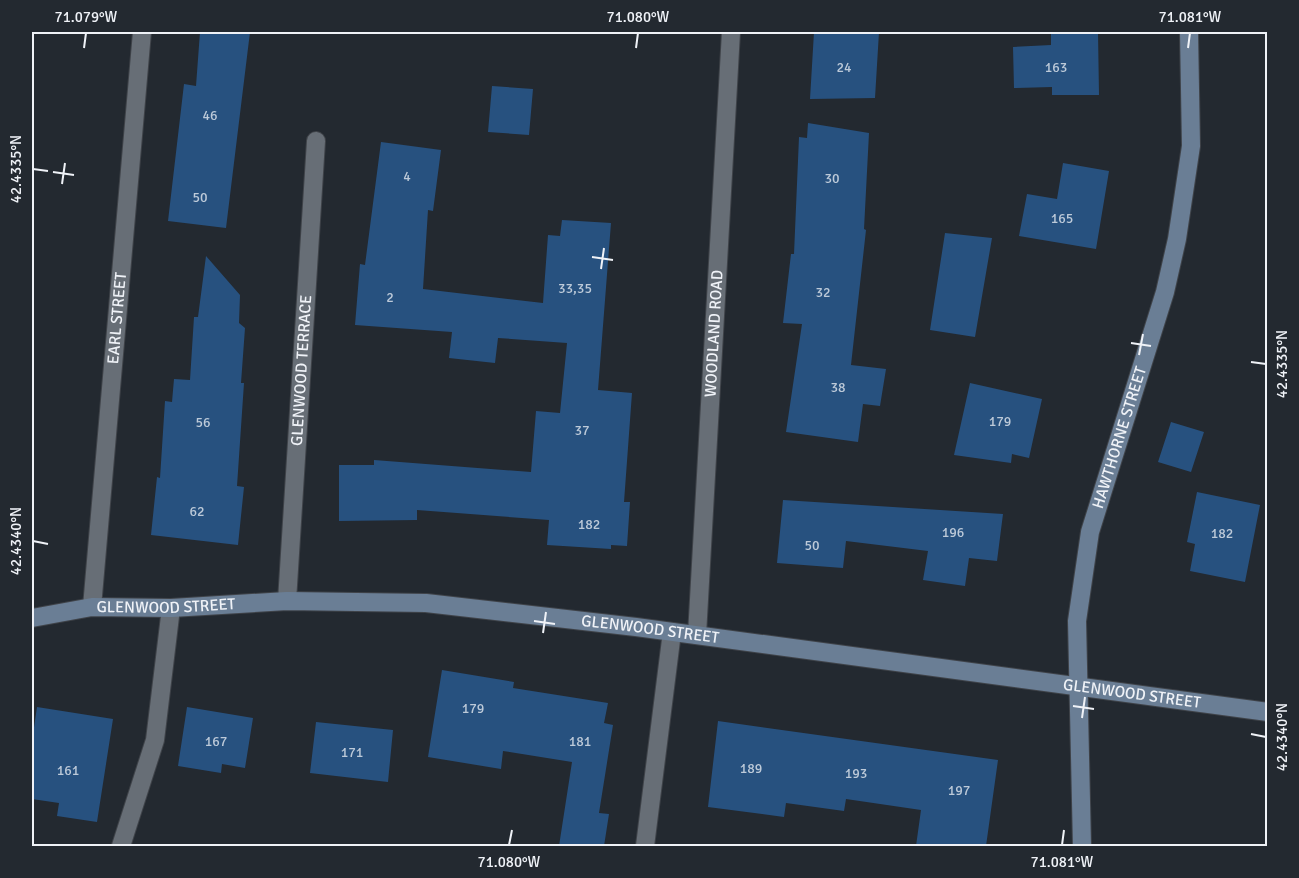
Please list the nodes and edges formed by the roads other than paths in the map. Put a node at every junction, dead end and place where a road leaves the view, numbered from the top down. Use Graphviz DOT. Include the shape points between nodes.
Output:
graph roads {
  1 [pos="142,32"];
  2 [pos="731,32"];
  3 [pos="1188,32"];
  4 [pos="316,141"];
  5 [pos="287,601"];
  6 [pos="92,607"];
  7 [pos="171,608"];
  8 [pos="32,618"];
  9 [pos="672,632"];
  10 [pos="697,635"];
  11 [pos="1079,685"];
  12 [pos="1268,712"];
  13 [pos="121,846"];
  14 [pos="645,846"];
  15 [pos="1082,846"];
  1 -- 6 [label="street, EARL STREET"];
  2 -- 10 [label="street, WOODLAND ROAD"];
  3 -- 11 [label="street, HAWTHORNE STREET" via="1192,106 1187,184 1165,292 1090,532 1077,621"];
  4 -- 5 [label="street, GLENWOOD TERRACE"];
  5 -- 7 [label="street, GLENWOOD STREET"];
  5 -- 9 [label="street, GLENWOOD STREET" via="426,603"];
  6 -- 7 [label="street, GLENWOOD STREET"];
  6 -- 8 [label="street, GLENWOOD STREET"];
  7 -- 13 [label="street" via="154,740"];
  9 -- 10 [label="street, GLENWOOD STREET"];
  9 -- 14 [label="street"];
  10 -- 11 [label="street, GLENWOOD STREET"];
  11 -- 12 [label="street, GLENWOOD STREET"];
  11 -- 15 [label="street, HAWTHORNE STREET"];
}
